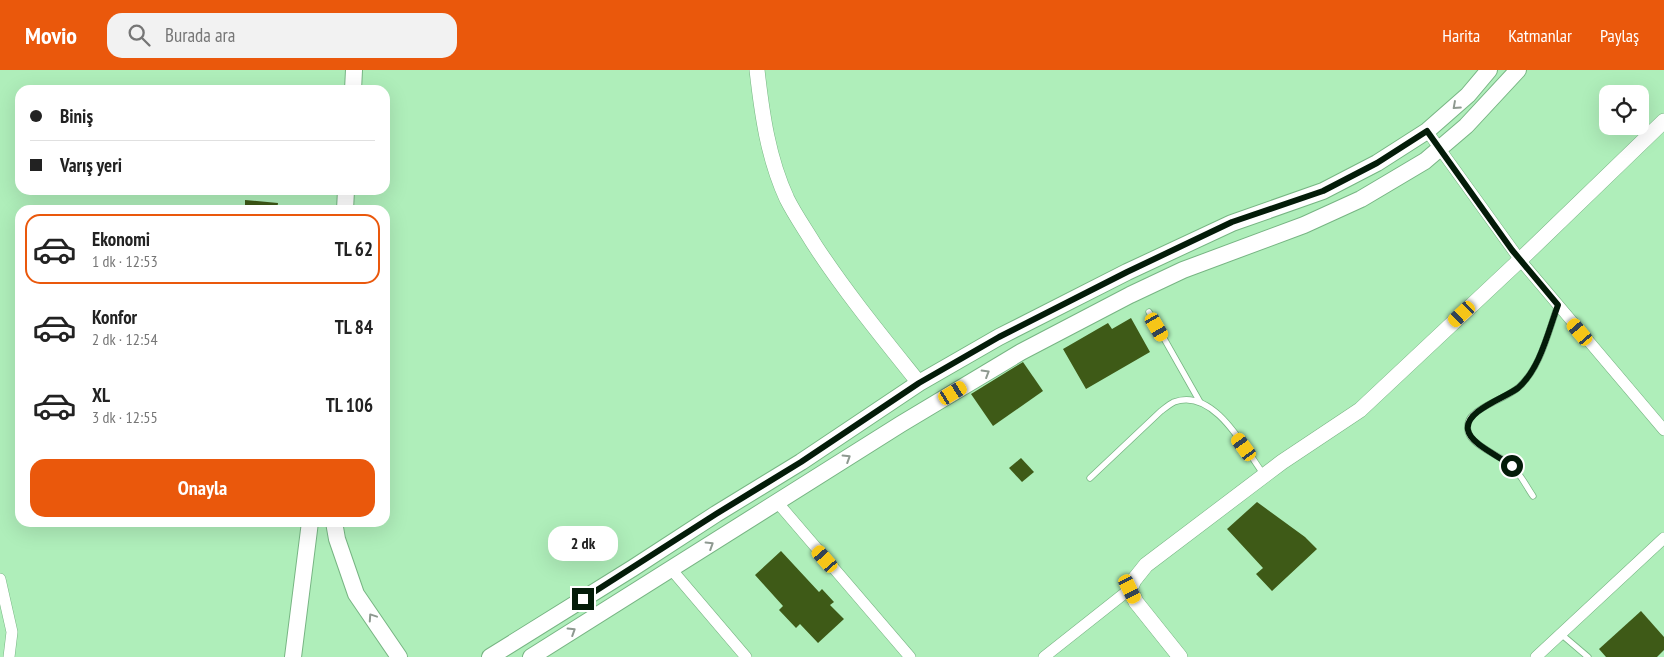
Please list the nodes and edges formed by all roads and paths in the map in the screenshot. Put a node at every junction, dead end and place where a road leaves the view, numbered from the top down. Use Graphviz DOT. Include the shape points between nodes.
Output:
graph roads {
  1 [pos="354,70"];
  2 [pos="757,70"];
  3 [pos="1489,70"];
  4 [pos="1518,70"];
  5 [pos="353,85"];
  6 [pos="1664,121"];
  7 [pos="1427,131"];
  8 [pos="1439,149"];
  9 [pos="1520,260"];
  10 [pos="1558,305"];
  11 [pos="1149,312"];
  12 [pos="919,383"];
  13 [pos="1200,402"];
  14 [pos="1664,430"];
  15 [pos="1264,475"];
  16 [pos="1090,478"];
  17 [pos="1533,496"];
  18 [pos="777,502"];
  19 [pos="309,527"];
  20 [pos="335,527"];
  21 [pos="1664,538"];
  22 [pos="671,569"];
  23 [pos="0,580"];
  24 [pos="1130,589"];
  25 [pos="1561,634"];
  26 [pos="1175,654"];
  27 [pos="9,657"];
  28 [pos="293,657"];
  29 [pos="399,657"];
  30 [pos="490,657"];
  31 [pos="531,657"];
  32 [pos="746,657"];
  33 [pos="910,657"];
  34 [pos="1044,657"];
  35 [pos="1536,657"];
  36 [pos="1588,657"];
  1 -- 5 [label="main road"];
  2 -- 12 [label="street" via="766,134 787,199 834,275"];
  3 -- 7 [label="main road, one-way" via="1468,95"];
  4 -- 8 [label="main road" via="1466,126"];
  6 -- 9 [label="street"];
  7 -- 8 [label="street"];
  7 -- 12 [label="main road" via="1377,163 1323,191 1232,222 1118,276 999,337"];
  8 -- 9 [label="street"];
  18 -- 8 [label="main road, one-way" via="1021,352 1182,270 1304,225 1360,199 1426,161"];
  9 -- 10 [label="street"];
  9 -- 15 [label="street" via="1360,410"];
  10 -- 14 [label="street"];
  10 -- 17 [label="lane" via="1535,368 1517,388 1473,415 1468,424 1475,442 1512,466"];
  11 -- 13 [label="lane"];
  12 -- 30 [label="main road" via="801,462"];
  13 -- 15 [label="lane" via="1224,419"];
  13 -- 16 [label="lane" via="1187,400 1161,411"];
  15 -- 24 [label="street" via="1146,565"];
  22 -- 18 [label="main road, one-way"];
  18 -- 33 [label="street"];
  19 -- 28 [label="main road"];
  29 -- 20 [label="main road, one-way" via="356,594"];
  21 -- 25 [label="street"];
  31 -- 22 [label="main road, one-way"];
  22 -- 32 [label="street"];
  23 -- 27 [label="street" via="12,632"];
  24 -- 26 [label="street"];
  24 -- 34 [label="street"];
  25 -- 35 [label="street"];
  25 -- 36 [label="lane"];
}
